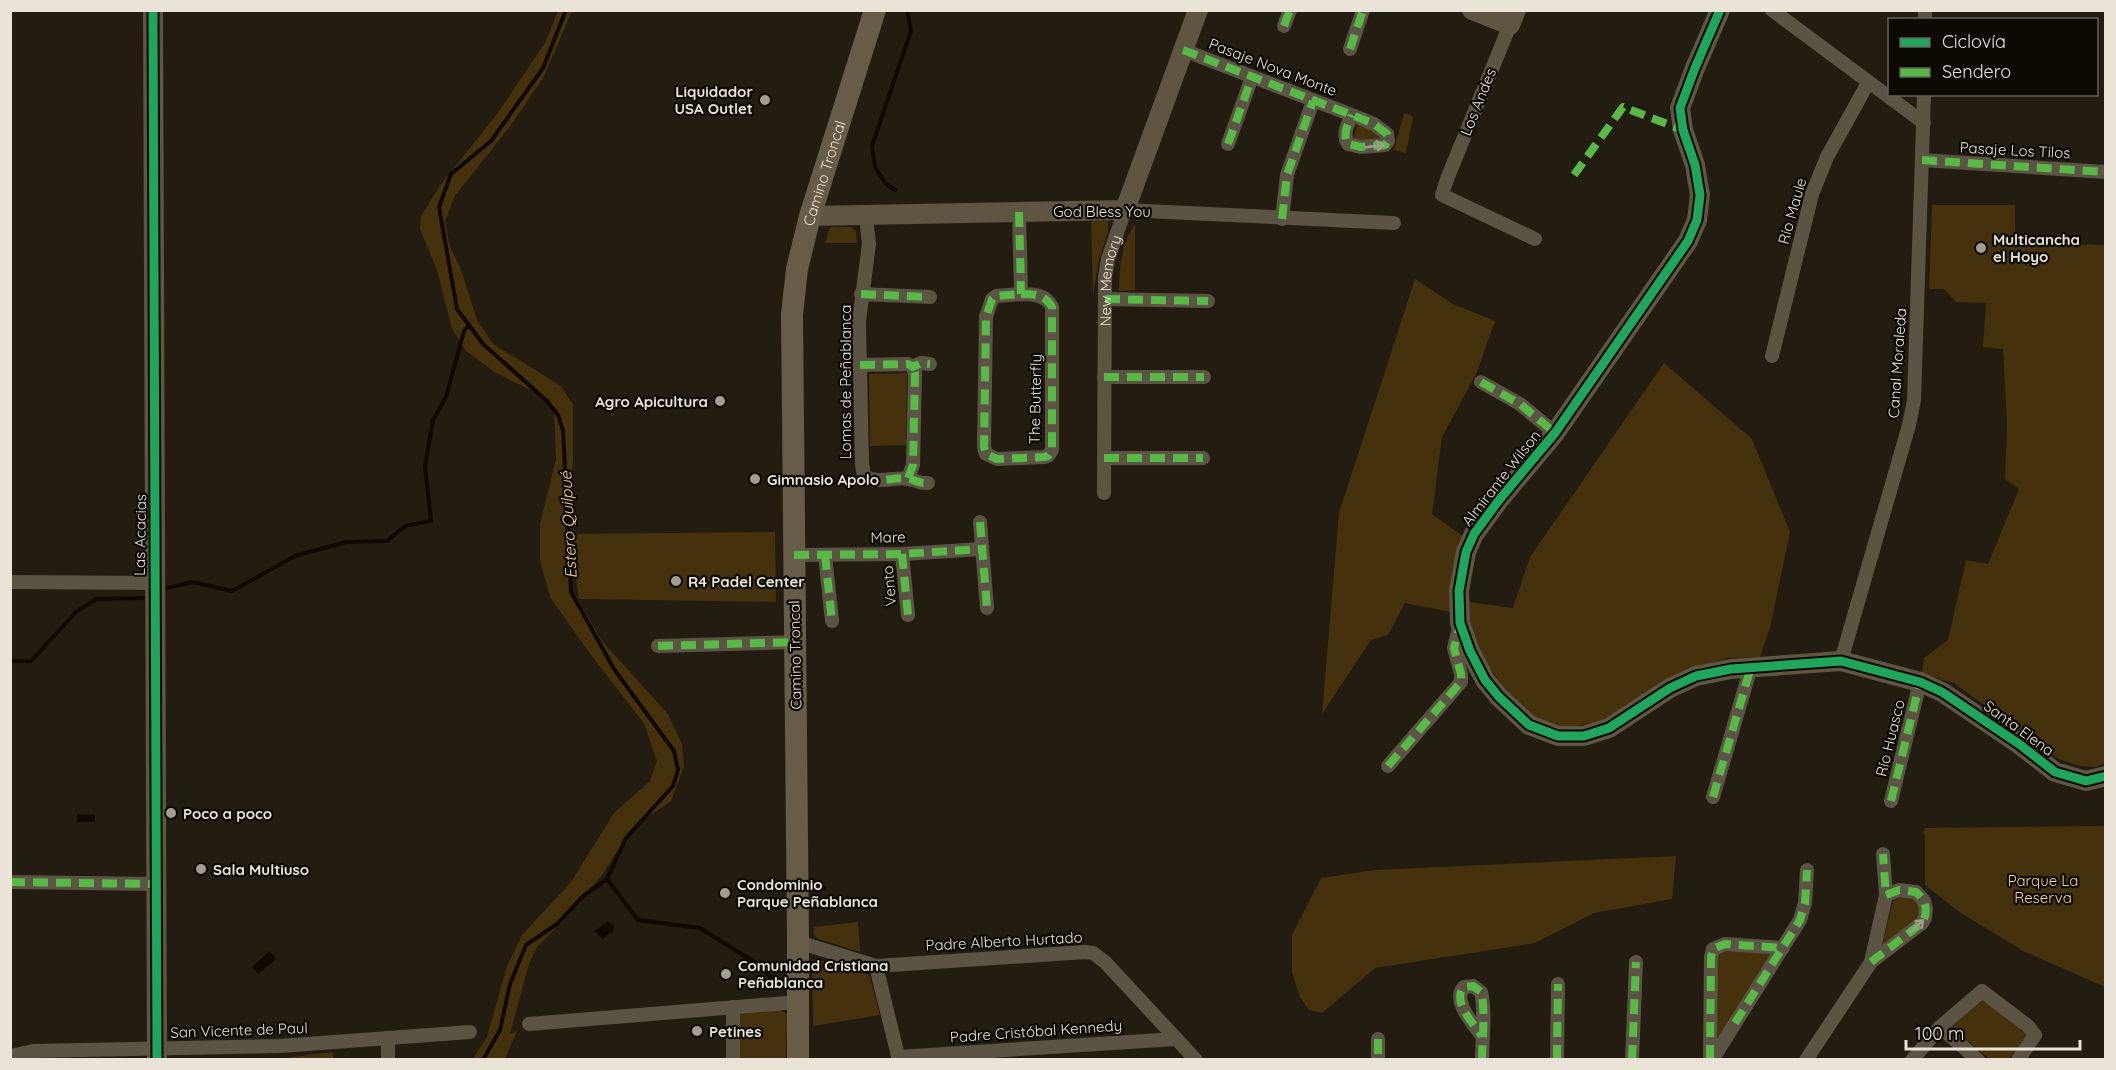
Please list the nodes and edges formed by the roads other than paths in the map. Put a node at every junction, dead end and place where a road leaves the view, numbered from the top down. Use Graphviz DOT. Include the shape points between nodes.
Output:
graph roads {
  1 [pos="153,10"];
  2 [pos="875,10"];
  3 [pos="1198,10"];
  4 [pos="1290,10"];
  5 [pos="1363,10"];
  6 [pos="1472,10"];
  7 [pos="1720,10"];
  8 [pos="1772,10"];
  9 [pos="1513,18"];
  10 [pos="1284,26"];
  11 [pos="1350,49"];
  12 [pos="1183,50"];
  13 [pos="1252,77"];
  14 [pos="1868,83"];
  15 [pos="1923,96"];
  16 [pos="1313,101"];
  17 [pos="1352,115"];
  18 [pos="1924,123"];
  19 [pos="1228,144"];
  20 [pos="1922,160"];
  21 [pos="2106,172"];
  22 [pos="1125,210"];
  23 [pos="1019,212"];
  24 [pos="810,216"];
  25 [pos="866,216"];
  26 [pos="1282,219"];
  27 [pos="1394,223"];
  28 [pos="1535,238"];
  29 [pos="861,294"];
  30 [pos="1021,294"];
  31 [pos="930,297"];
  32 [pos="1105,299"];
  33 [pos="1208,301"];
  34 [pos="1772,356"];
  35 [pos="930,364"];
  36 [pos="860,365"];
  37 [pos="913,367"];
  38 [pos="1104,377"];
  39 [pos="1204,377"];
  40 [pos="1481,382"];
  41 [pos="1555,433"];
  42 [pos="1104,458"];
  43 [pos="1203,458"];
  44 [pos="908,478"];
  45 [pos="928,483"];
  46 [pos="1104,494"];
  47 [pos="980,522"];
  48 [pos="982,549"];
  49 [pos="902,554"];
  50 [pos="794,555"];
  51 [pos="825,555"];
  52 [pos="10,582"];
  53 [pos="154,583"];
  54 [pos="987,608"];
  55 [pos="908,615"];
  56 [pos="832,621"];
  57 [pos="1460,623"];
  58 [pos="795,642"];
  59 [pos="658,646"];
  60 [pos="1841,661"];
  61 [pos="1751,667"];
  62 [pos="1920,682"];
  63 [pos="1388,766"];
  64 [pos="2106,776"];
  65 [pos="1713,797"];
  66 [pos="1891,801"];
  67 [pos="1883,854"];
  68 [pos="1807,870"];
  69 [pos="10,882"];
  70 [pos="157,884"];
  71 [pos="1886,895"];
  72 [pos="798,942"];
  73 [pos="1783,948"];
  74 [pos="1636,962"];
  75 [pos="1871,962"];
  76 [pos="876,966"];
  77 [pos="1558,984"];
  78 [pos="798,1002"];
  79 [pos="733,1007"];
  80 [pos="529,1024"];
  81 [pos="1940,1027"];
  82 [pos="470,1032"];
  83 [pos="1482,1036"];
  84 [pos="388,1038"];
  85 [pos="1176,1039"];
  86 [pos="1378,1039"];
  87 [pos="280,1053"];
  88 [pos="157,1055"];
  89 [pos="10,1056"];
  90 [pos="899,1058"];
  91 [pos="388,1059"];
  92 [pos="733,1059"];
  93 [pos="798,1059"];
  94 [pos="1196,1059"];
  95 [pos="1378,1059"];
  96 [pos="1482,1059"];
  97 [pos="1557,1059"];
  98 [pos="1632,1059"];
  99 [pos="1711,1059"];
  100 [pos="1806,1059"];
  101 [pos="1912,1059"];
  102 [pos="1978,1059"];
  103 [pos="2018,1059"];
  1 -- 53 [label="street, Las Acacias"];
  2 -- 24 [label="main road, Camino Troncal"];
  3 -- 12 [label="street, New Memory"];
  4 -- 10 [label="street"];
  5 -- 11 [label="street"];
  6 -- 9 [label="street"];
  7 -- 41 [label="street, Almirante Wilson" via="1680,108 1698,179 1697,220 1688,241"];
  8 -- 14 [label="street"];
  9 -- 28 [label="street, Los Andes" via="1442,195"];
  12 -- 13 [label="street, Pasaje Nova Monte"];
  12 -- 22 [label="street, New Memory"];
  13 -- 16 [label="street, Pasaje Nova Monte"];
  13 -- 19 [label="street"];
  14 -- 18 [label="street"];
  14 -- 34 [label="street, Río Maule" via="1827,157 1812,194"];
  15 -- 18 [label="street, Canal Moraleda"];
  16 -- 17 [label="street, Pasaje Nova Monte"];
  16 -- 26 [label="street" via="1287,175"];
  18 -- 20 [label="street, Canal Moraleda"];
  20 -- 21 [label="street, Pasaje Los Tilos"];
  20 -- 60 [label="street, Canal Moraleda" via="1914,400"];
  22 -- 23 [label="street, God Bless You"];
  22 -- 26 [label="street, God Bless You"];
  22 -- 32 [label="street, New Memory" via="1108,259"];
  23 -- 25 [label="street, God Bless You"];
  23 -- 30 [label="street"];
  24 -- 25 [label="street, God Bless You"];
  24 -- 50 [label="main road, Camino Troncal" via="797,269 792,314"];
  25 -- 29 [label="street, Lomas de Peñablanca" via="869,244"];
  26 -- 27 [label="street, God Bless You"];
  29 -- 31 [label="street"];
  29 -- 36 [label="street, Lomas de Peñablanca"];
  30 -- 30 [label="street, The Butterfly" via="992,298 986,317 984,447 986,454 997,459 1044,458 1052,450 1052,307 1047,299"];
  32 -- 33 [label="street"];
  32 -- 38 [label="street, New Memory"];
  35 -- 37 [label="street"];
  36 -- 37 [label="street"];
  36 -- 44 [label="street, Lomas de Peñablanca" via="864,476 872,480"];
  37 -- 44 [label="street" via="913,465"];
  38 -- 39 [label="street"];
  38 -- 42 [label="street, New Memory"];
  40 -- 41 [label="street" via="1520,404"];
  41 -- 57 [label="street, Almirante Wilson" via="1474,534 1461,570"];
  42 -- 43 [label="street"];
  42 -- 46 [label="street, New Memory"];
  44 -- 45 [label="street"];
  47 -- 48 [label="street"];
  48 -- 49 [label="street, Mare"];
  48 -- 54 [label="street"];
  49 -- 51 [label="street, Mare"];
  49 -- 55 [label="street, Vento"];
  50 -- 51 [label="street, Mare"];
  50 -- 58 [label="main road, Camino Troncal"];
  51 -- 56 [label="street"];
  52 -- 53 [label="street"];
  53 -- 70 [label="street, Las Acacias"];
  57 -- 61 [label="street, Almirante Wilson" via="1485,680 1499,697 1529,725 1558,736 1601,732 1696,676"];
  57 -- 63 [label="street" via="1454,648 1461,682"];
  58 -- 59 [label="street"];
  58 -- 72 [label="main road, Camino Troncal"];
  60 -- 61 [label="street, Almirante Wilson"];
  60 -- 62 [label="street, Almirante Wilson"];
  61 -- 65 [label="street"];
  62 -- 64 [label="street, Santa Elena" via="1942,692 2055,772 2086,781"];
  62 -- 66 [label="street, Río Huasco"];
  67 -- 71 [label="street"];
  68 -- 73 [label="street" via="1800,920"];
  69 -- 70 [label="street"];
  70 -- 88 [label="street, Las Acacias"];
  71 -- 75 [label="street"];
  75 -- 71 [label="street, one-way" via="1925,918 1924,901 1916,892 1899,890"];
  72 -- 76 [label="street"];
  72 -- 78 [label="main road, Camino Troncal"];
  73 -- 99 [label="street"];
  73 -- 99 [label="street" via="1725,944 1713,949"];
  74 -- 98 [label="street"];
  75 -- 100 [label="street"];
  76 -- 85 [label="street, Padre Alberto Hurtado" via="1093,953"];
  76 -- 90 [label="street"];
  77 -- 97 [label="street"];
  78 -- 79 [label="street"];
  78 -- 93 [label="main road, Camino Troncal"];
  79 -- 80 [label="street"];
  79 -- 92 [label="street"];
  81 -- 101 [label="street"];
  81 -- 102 [label="street"];
  81 -- 103 [label="street" via="1982,991 2035,1035"];
  82 -- 84 [label="street, San Vicente de Paul"];
  83 -- 96 [label="street"];
  84 -- 87 [label="street, San Vicente de Paul"];
  84 -- 91 [label="street"];
  85 -- 90 [label="street, Padre Cristóbal Kennedy"];
  85 -- 94 [label="street, Padre Alberto Hurtado"];
  86 -- 95 [label="street"];
  87 -- 88 [label="street, San Vicente de Paul"];
  88 -- 89 [label="street, San Vicente de Paul" via="33,1052"];
}
